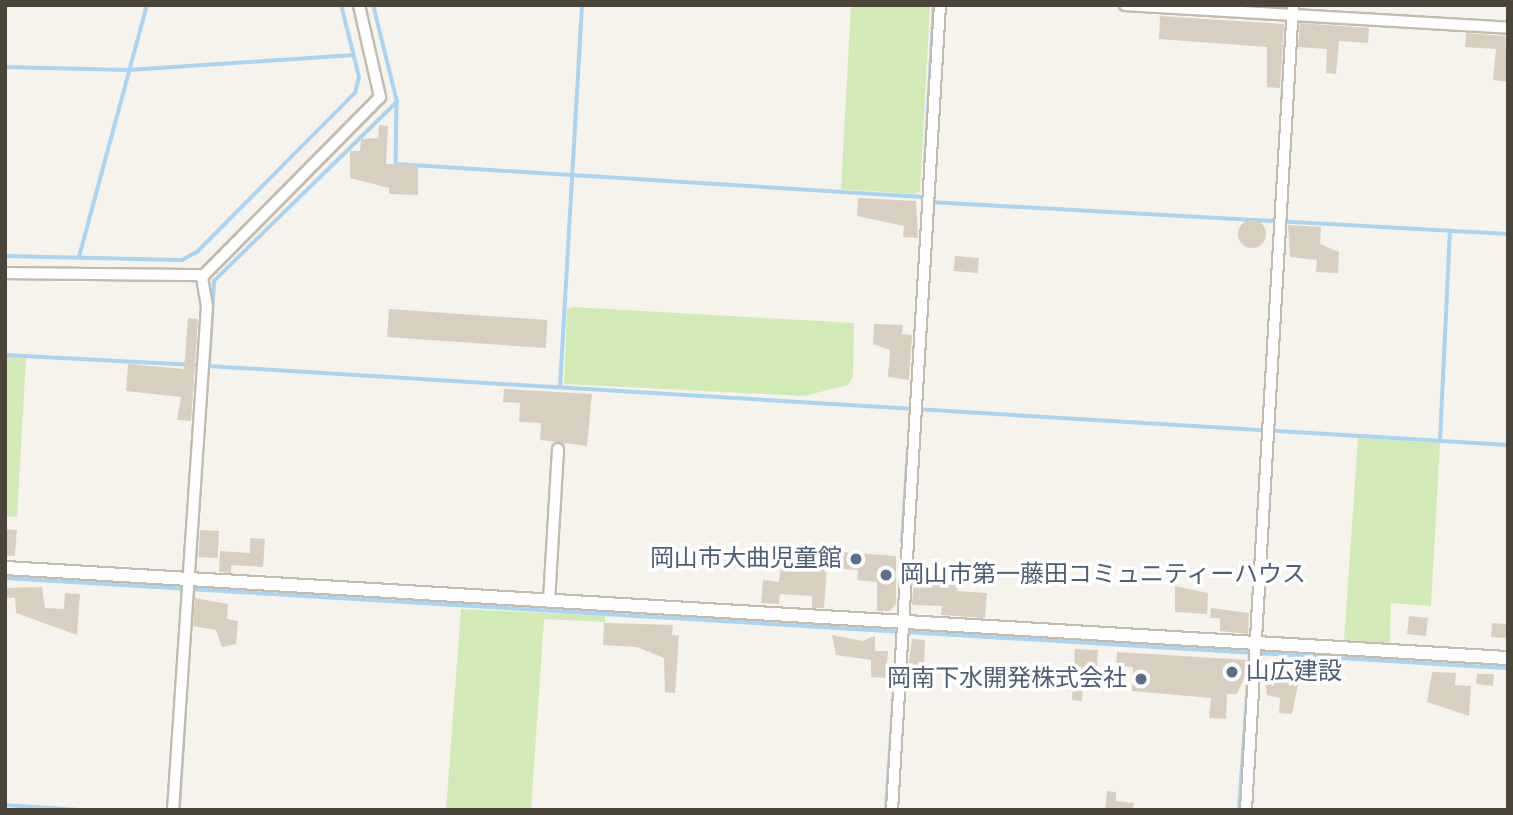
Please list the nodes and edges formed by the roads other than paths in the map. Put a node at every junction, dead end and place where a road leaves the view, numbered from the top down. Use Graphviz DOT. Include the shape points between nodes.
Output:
graph roads {
  1 [pos="359,5"];
  2 [pos="940,5"];
  3 [pos="1125,5"];
  4 [pos="1290,11"];
  5 [pos="1508,28"];
  6 [pos="5,274"];
  7 [pos="202,277"];
  8 [pos="558,449"];
  9 [pos="5,568"];
  10 [pos="187,585"];
  11 [pos="549,601"];
  12 [pos="903,630"];
  13 [pos="1257,650"];
  14 [pos="1508,658"];
  15 [pos="173,810"];
  16 [pos="892,810"];
  17 [pos="1246,810"];
  1 -- 7 [label="street" via="380,97"];
  2 -- 12 [label="street"];
  3 -- 4 [label="street"];
  4 -- 5 [label="street"];
  4 -- 13 [label="street"];
  6 -- 7 [label="street"];
  7 -- 10 [label="street" via="207,306"];
  8 -- 11 [label="street"];
  9 -- 10 [label="street"];
  10 -- 11 [label="street"];
  10 -- 15 [label="street"];
  11 -- 12 [label="street"];
  12 -- 13 [label="street"];
  12 -- 16 [label="street"];
  13 -- 14 [label="street"];
  13 -- 17 [label="street"];
}
